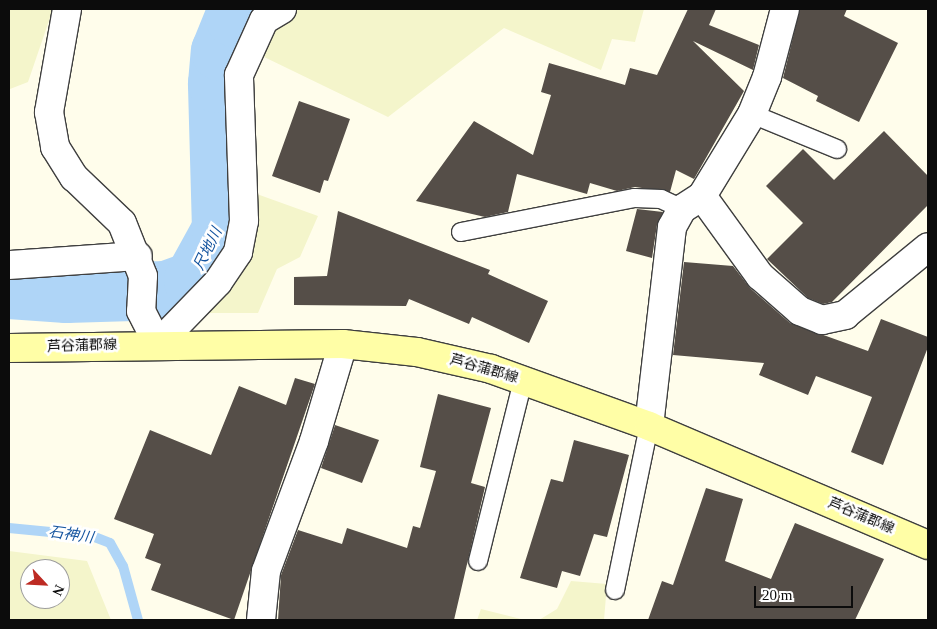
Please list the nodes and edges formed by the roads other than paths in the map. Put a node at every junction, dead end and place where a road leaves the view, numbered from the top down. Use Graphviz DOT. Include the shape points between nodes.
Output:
graph roads {
  1 [pos="67,9"];
  2 [pos="282,9"];
  3 [pos="785,9"];
  4 [pos="752,114"];
  5 [pos="837,149"];
  6 [pos="692,202"];
  7 [pos="462,232"];
  8 [pos="928,247"];
  9 [pos="9,266"];
  10 [pos="140,266"];
  11 [pos="158,344"];
  12 [pos="343,344"];
  13 [pos="9,348"];
  14 [pos="523,380"];
  15 [pos="649,426"];
  16 [pos="928,545"];
  17 [pos="478,561"];
  18 [pos="615,590"];
  19 [pos="261,620"];
  1 -- 10 [label="street" via="49,112 55,148 74,177 122,223"];
  2 -- 11 [label="street" via="264,20 239,75 244,221 238,252 218,282"];
  3 -- 4 [label="street" via="767,77"];
  4 -- 5 [label="lane"];
  4 -- 6 [label="street"];
  6 -- 7 [label="lane" via="635,198"];
  6 -- 8 [label="street" via="760,276 800,311 822,320 845,315"];
  6 -- 15 [label="street" via="672,227"];
  9 -- 10 [label="street"];
  10 -- 11 [label="street" via="142,311"];
  11 -- 12 [label="main road, 芦谷蒲郡線"];
  11 -- 13 [label="main road, 芦谷蒲郡線"];
  12 -- 14 [label="main road, 芦谷蒲郡線" via="417,352"];
  12 -- 19 [label="street" via="314,441 266,571"];
  14 -- 15 [label="main road, 芦谷蒲郡線"];
  14 -- 17 [label="lane"];
  15 -- 16 [label="main road, 芦谷蒲郡線"];
  15 -- 18 [label="lane"];
}
